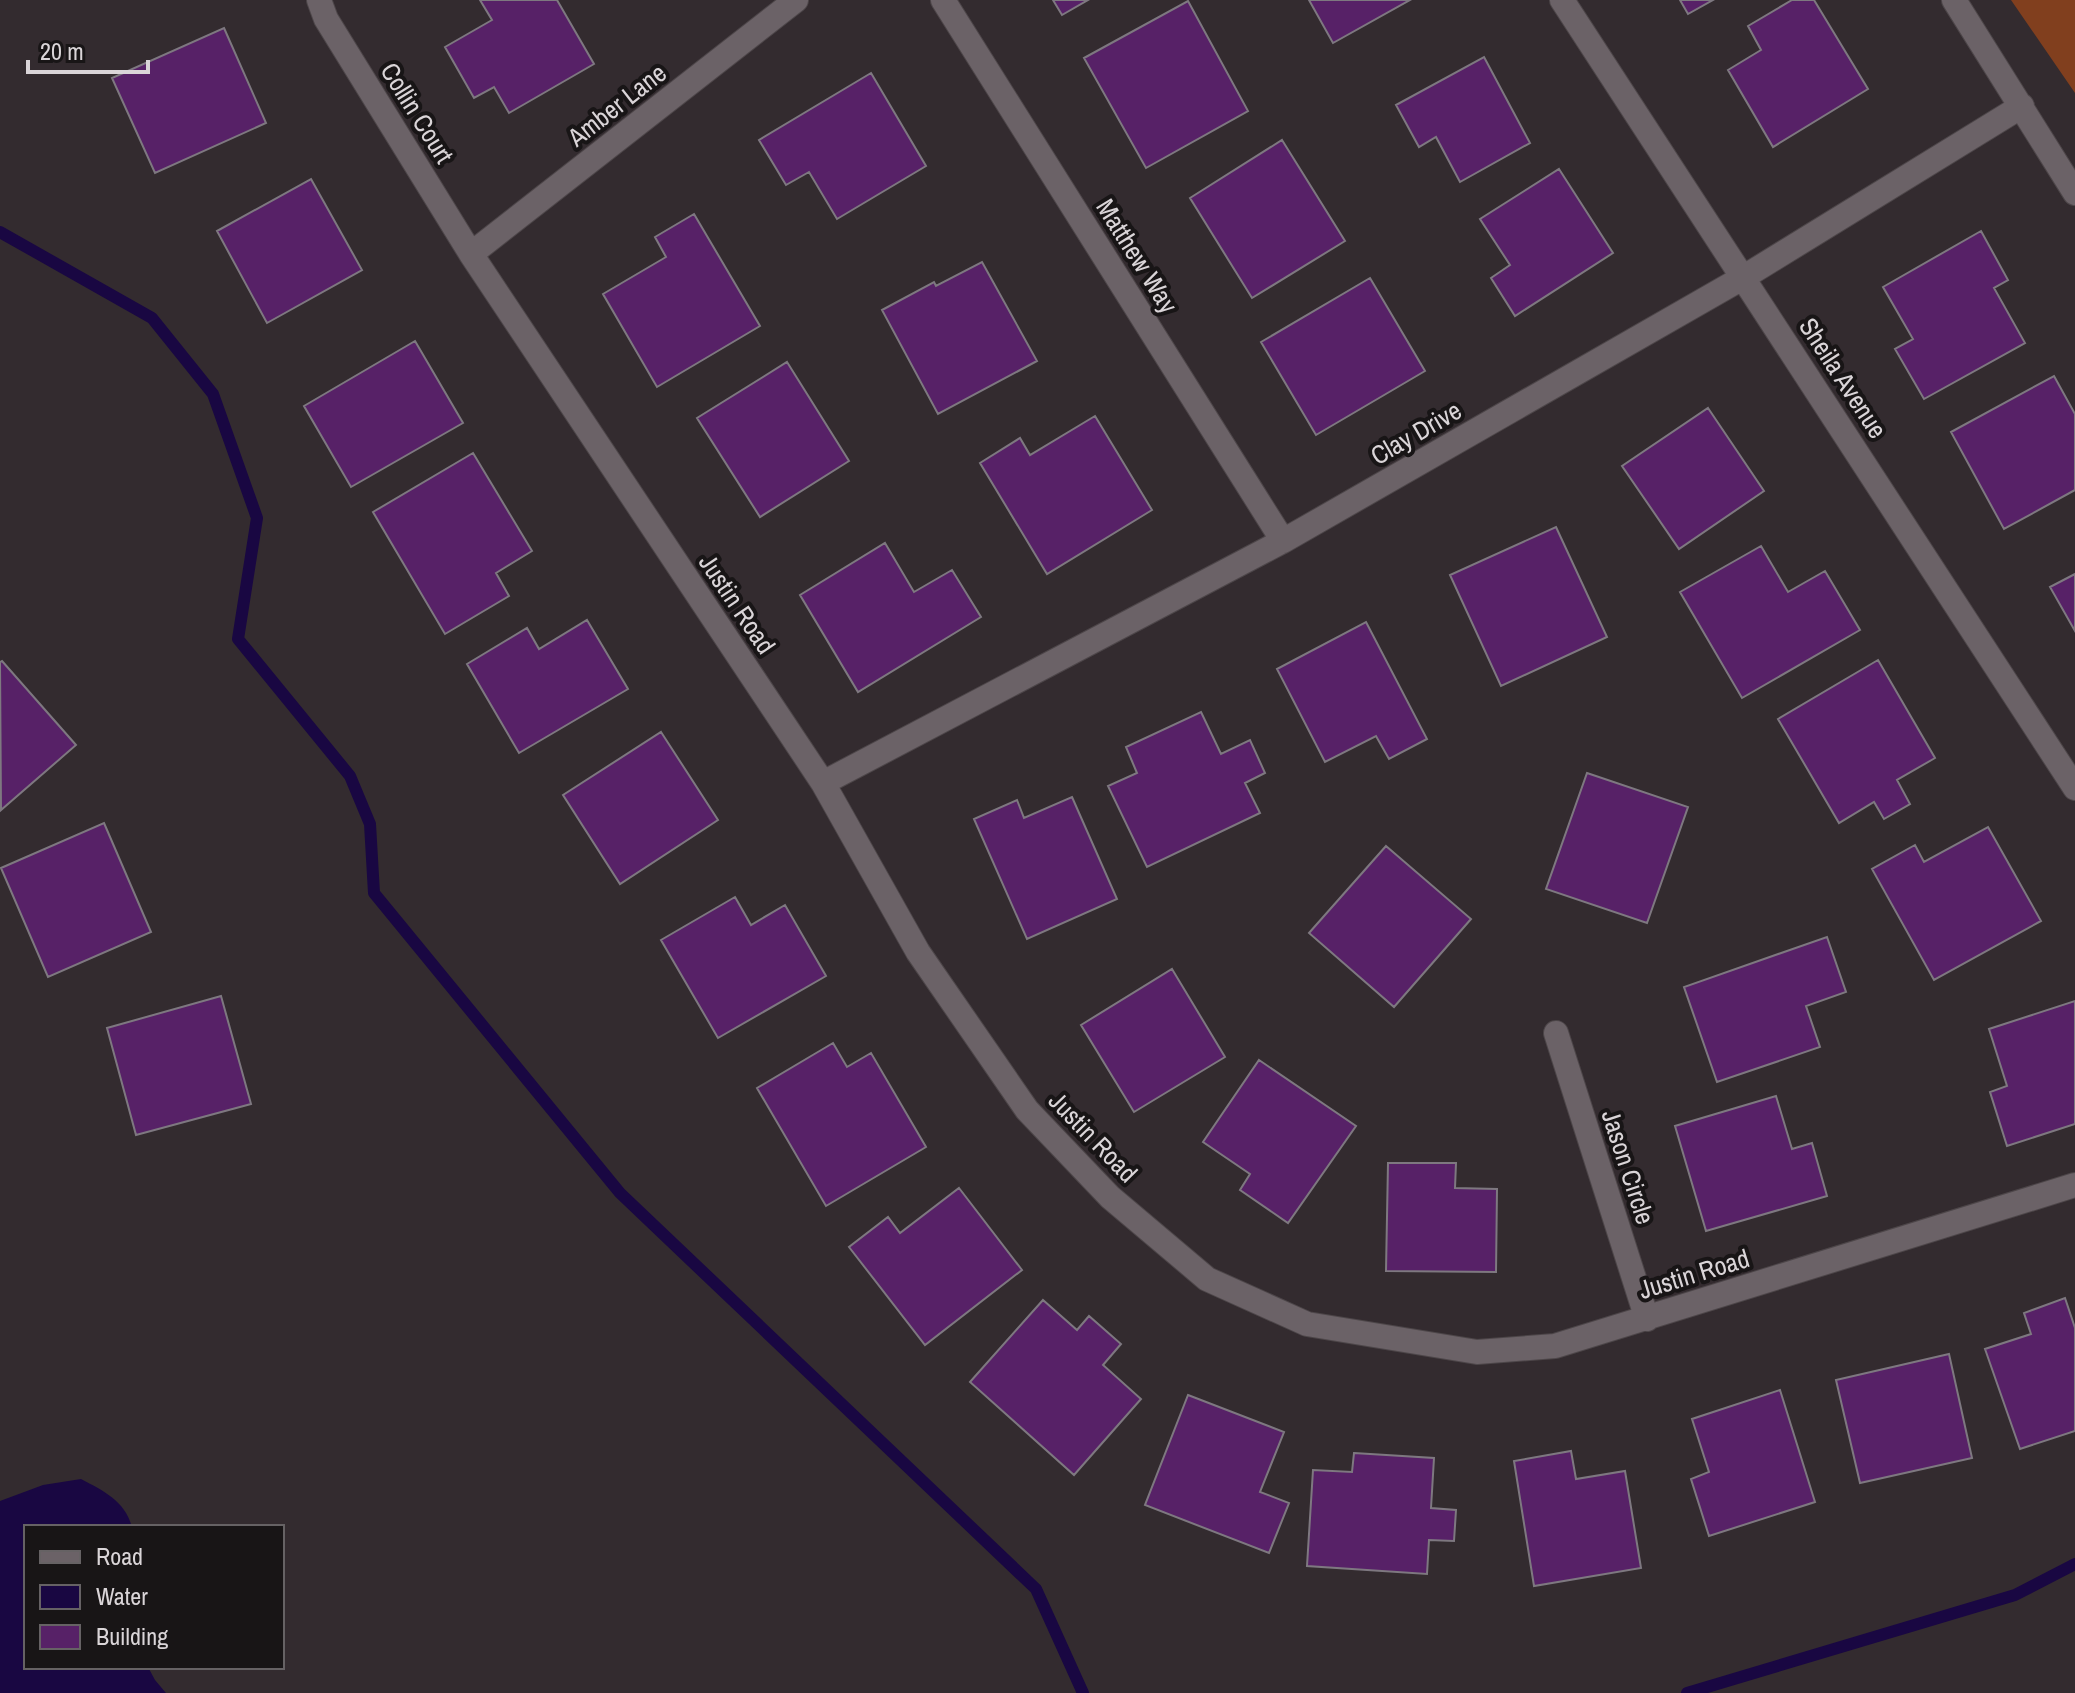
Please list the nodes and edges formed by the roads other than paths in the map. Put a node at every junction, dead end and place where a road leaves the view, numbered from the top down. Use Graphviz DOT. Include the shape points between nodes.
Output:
graph roads {
  1 [pos="319,0"];
  2 [pos="796,0"];
  3 [pos="943,0"];
  4 [pos="1562,0"];
  5 [pos="1954,0"];
  6 [pos="2022,106"];
  7 [pos="2075,193"];
  8 [pos="471,254"];
  9 [pos="1744,277"];
  10 [pos="1283,541"];
  11 [pos="823,783"];
  12 [pos="2075,788"];
  13 [pos="1556,1033"];
  14 [pos="2075,1185"];
  15 [pos="1647,1319"];
  1 -- 8 [label="street, Collin Court"];
  2 -- 8 [label="street, Amber Lane"];
  3 -- 10 [label="street, Matthew Way"];
  4 -- 9 [label="street, Sheila Avenue"];
  5 -- 6 [label="street"];
  6 -- 7 [label="street"];
  6 -- 9 [label="street, Clay Drive"];
  8 -- 11 [label="street, Justin Road"];
  9 -- 10 [label="street, Clay Drive"];
  9 -- 12 [label="street, Sheila Avenue"];
  10 -- 11 [label="street, Clay Drive"];
  11 -- 15 [label="street, Justin Road" via="918,952 1027,1110 1110,1197 1207,1279 1307,1324 1477,1352 1555,1346"];
  13 -- 15 [label="street, Jason Circle"];
  14 -- 15 [label="street, Justin Road"];
}
